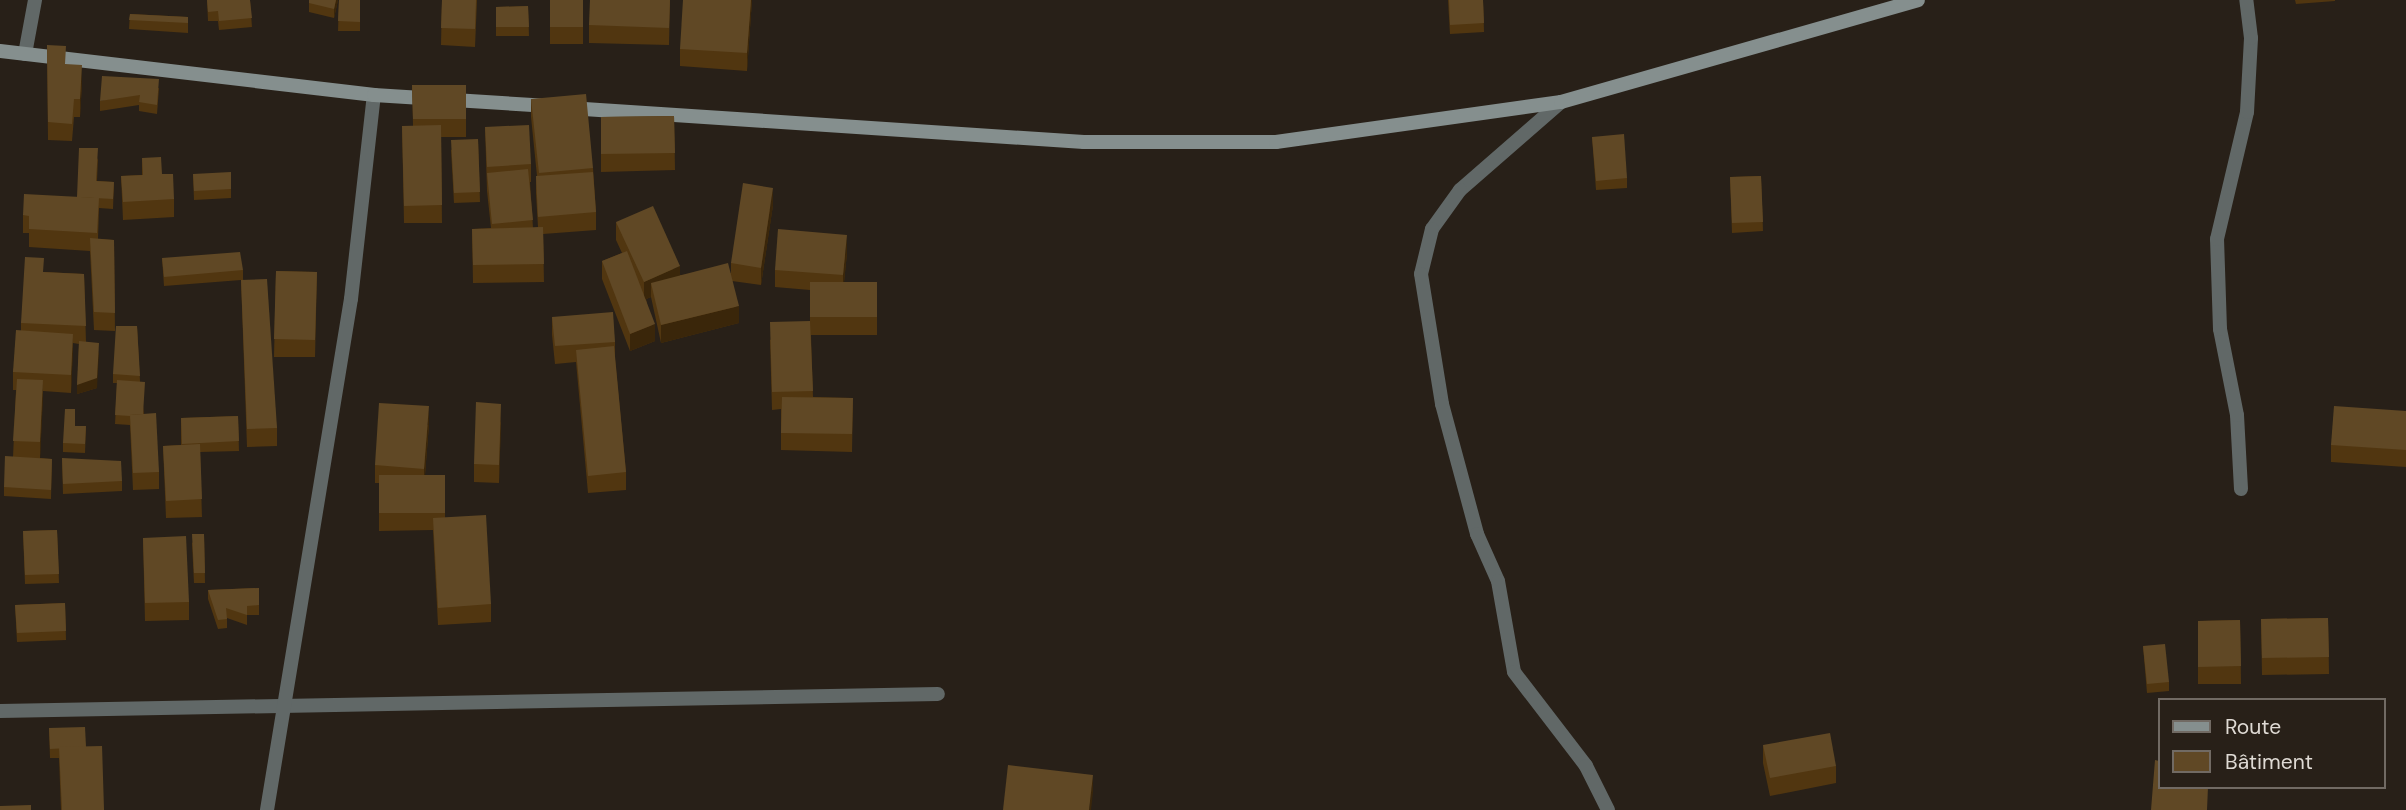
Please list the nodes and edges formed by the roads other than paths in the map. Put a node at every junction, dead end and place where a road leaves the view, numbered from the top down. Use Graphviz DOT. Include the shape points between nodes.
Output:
graph roads {
  1 [pos="36,0"];
  2 [pos="1918,0"];
  3 [pos="2246,0"];
  4 [pos="0,51"];
  5 [pos="24,54"];
  6 [pos="374,95"];
  7 [pos="1561,102"];
  8 [pos="2241,489"];
  9 [pos="938,694"];
  10 [pos="284,709"];
  11 [pos="0,711"];
  12 [pos="267,810"];
  13 [pos="1608,810"];
  1 -- 5 [label="street"];
  2 -- 7 [label="street"];
  3 -- 8 [label="street" via="2251,38 2247,112 2217,239 2220,330 2237,415"];
  4 -- 5 [label="street"];
  5 -- 6 [label="street"];
  6 -- 7 [label="street" via="1084,142 1276,142"];
  6 -- 10 [label="street" via="352,299"];
  7 -- 13 [label="street" via="1460,190 1432,229 1421,274 1442,404 1477,534 1498,581 1514,672 1586,766"];
  9 -- 10 [label="street"];
  10 -- 11 [label="street"];
  10 -- 12 [label="street"];
}
